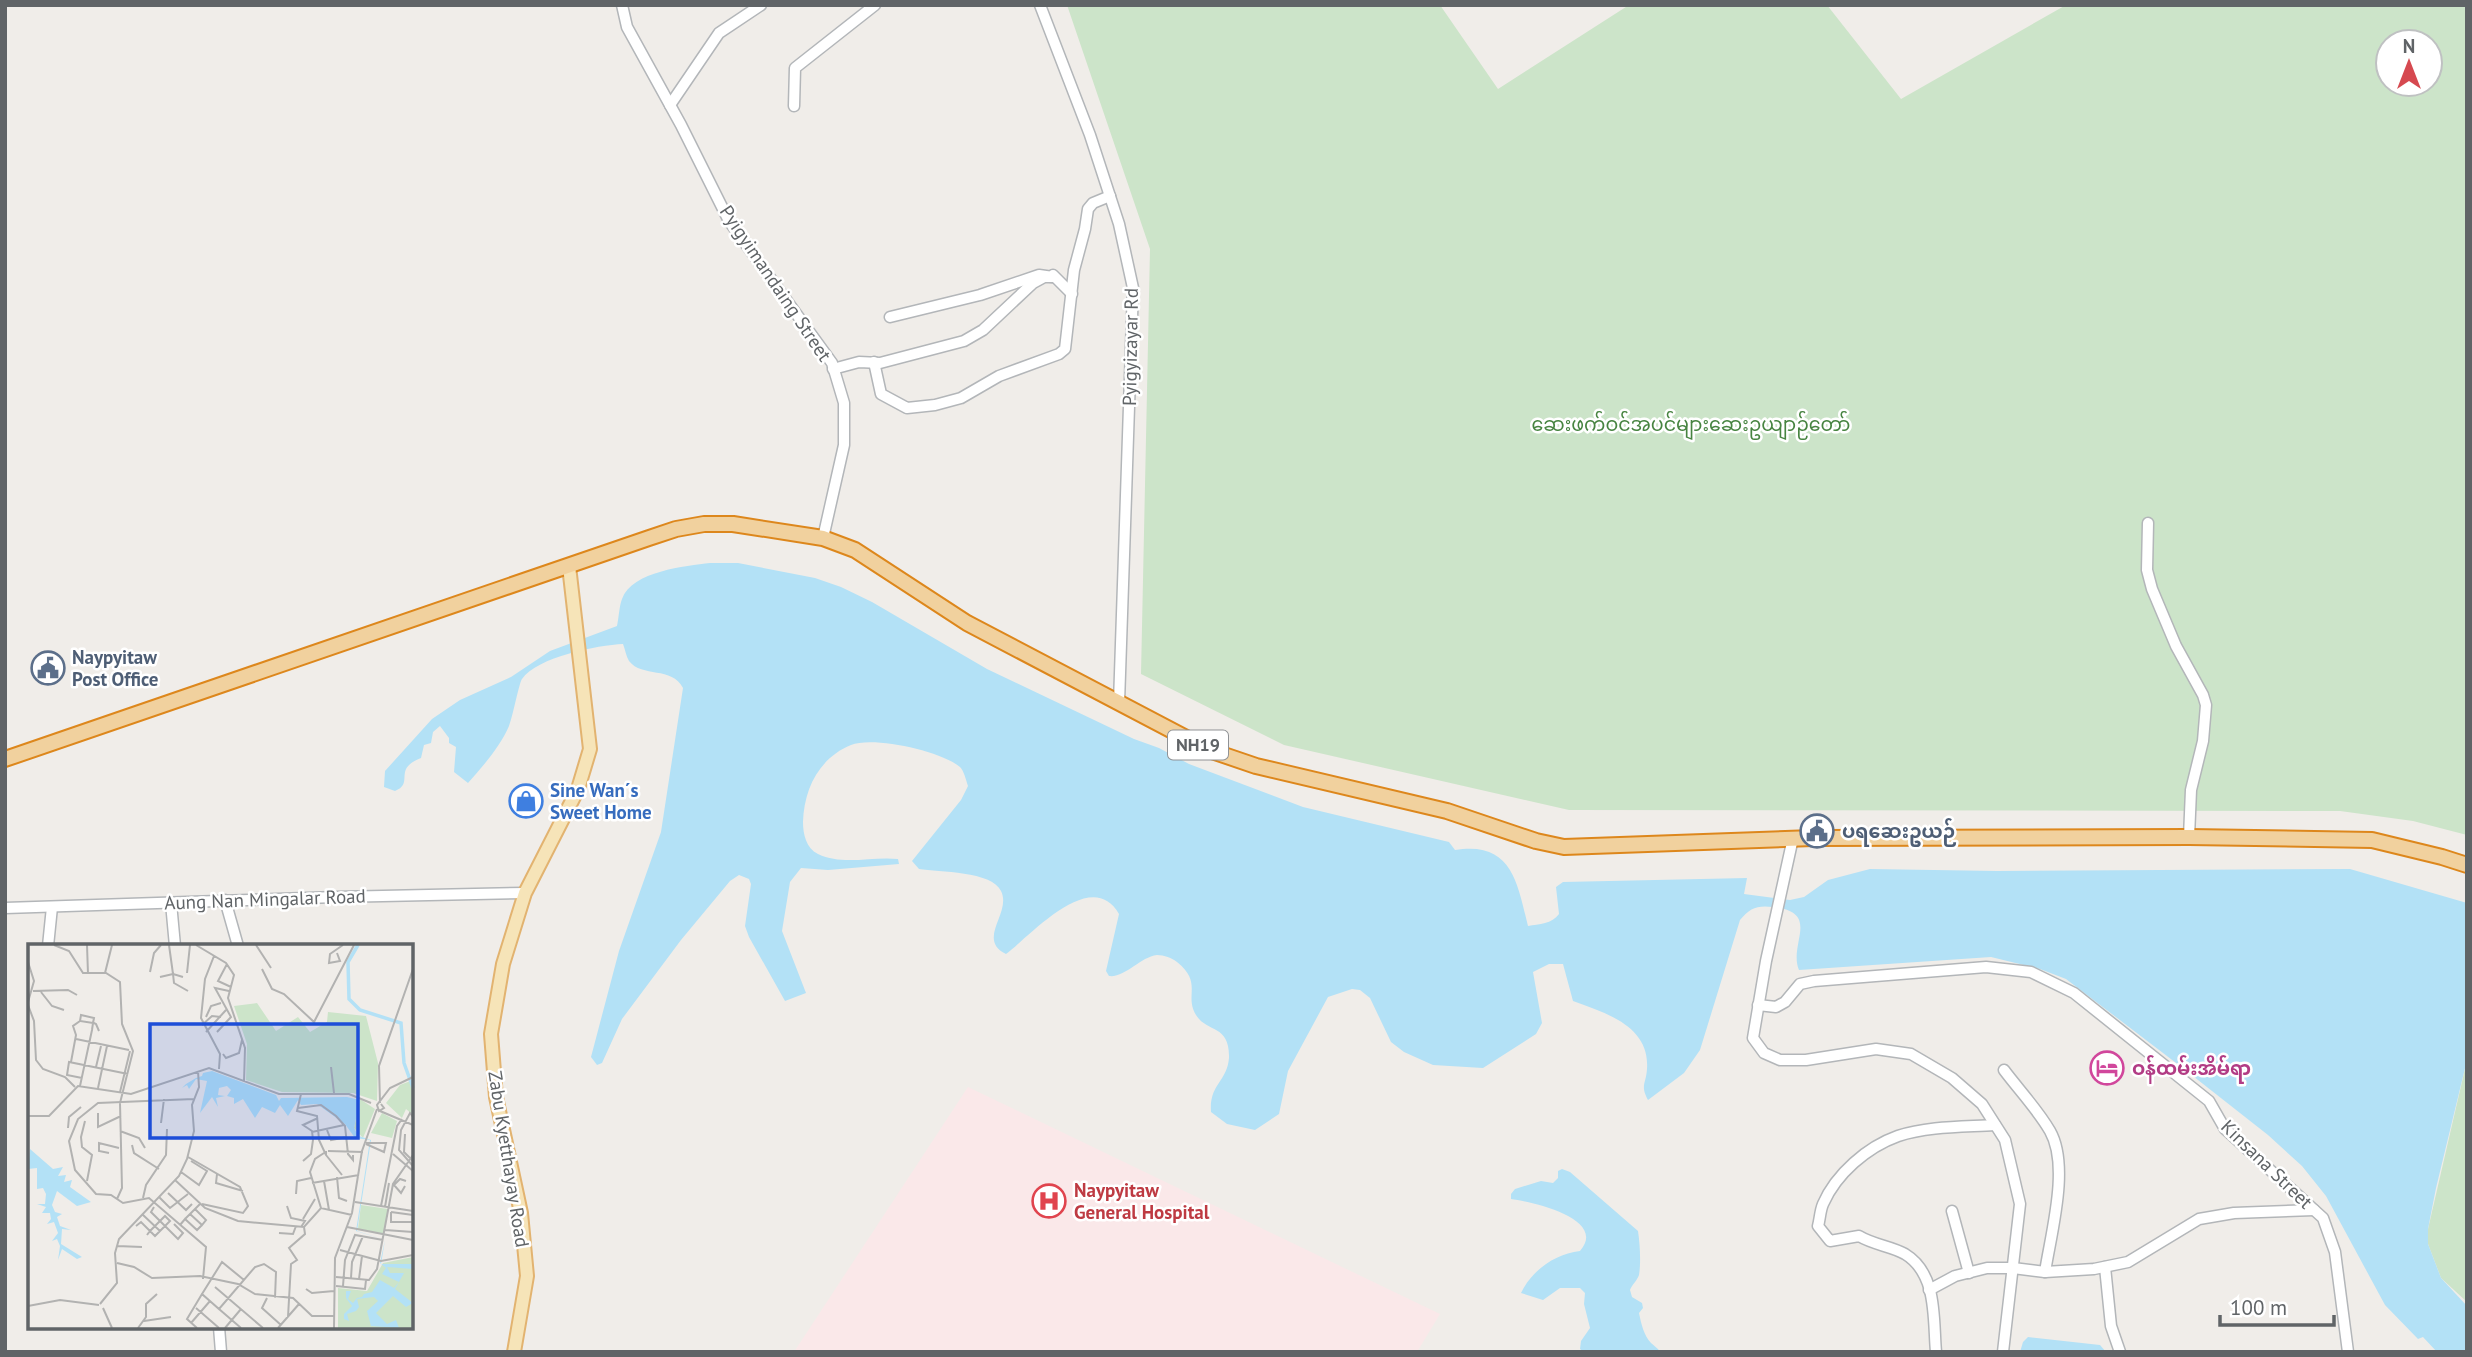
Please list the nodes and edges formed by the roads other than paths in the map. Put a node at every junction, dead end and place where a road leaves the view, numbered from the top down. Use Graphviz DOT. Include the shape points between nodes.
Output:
graph roads {
  1 [pos="634,5"];
  2 [pos="761,5"];
  3 [pos="875,5"];
  4 [pos="1040,5"];
  5 [pos="623,9"];
  6 [pos="670,105"];
  7 [pos="794,106"];
  8 [pos="1110,196"];
  9 [pos="1053,277"];
  10 [pos="1072,294"];
  11 [pos="890,317"];
  12 [pos="874,362"];
  13 [pos="833,369"];
  14 [pos="2148,523"];
  15 [pos="823,538"];
  16 [pos="569,566"];
  17 [pos="1119,703"];
  18 [pos="5,760"];
  19 [pos="2189,837"];
  20 [pos="1793,838"];
  21 [pos="2467,865"];
  22 [pos="525,893"];
  23 [pos="225,901"];
  24 [pos="171,902"];
  25 [pos="52,906"];
  26 [pos="5,908"];
  27 [pos="48,944"];
  28 [pos="175,944"];
  29 [pos="237,944"];
  30 [pos="1758,1005"];
  31 [pos="2004,1070"];
  32 [pos="1995,1125"];
  33 [pos="2314,1210"];
  34 [pos="1952,1211"];
  35 [pos="2105,1267"];
  36 [pos="2013,1268"];
  37 [pos="2045,1272"];
  38 [pos="1969,1273"];
  39 [pos="1929,1290"];
  40 [pos="219,1329"];
  41 [pos="220,1352"];
  42 [pos="514,1352"];
  43 [pos="1936,1352"];
  44 [pos="2003,1352"];
  45 [pos="2120,1352"];
  46 [pos="2348,1352"];
  1 -- 5 [label="street"];
  2 -- 6 [label="street" via="719,33"];
  3 -- 7 [label="street" via="795,68"];
  4 -- 8 [label="street, Pyigyizayar Rd"];
  5 -- 6 [label="street, Pyigyimandaing Street" via="627,27"];
  6 -- 13 [label="street, Pyigyimandaing Street" via="729,221"];
  8 -- 10 [label="street" via="1088,209"];
  8 -- 17 [label="street, Pyigyizayar Rd" via="1133,288"];
  9 -- 10 [label="street"];
  9 -- 11 [label="street" via="1039,275"];
  9 -- 12 [label="street" via="1033,283 983,330 964,341"];
  10 -- 12 [label="street" via="1065,349 999,376 961,398 907,408 881,394"];
  12 -- 13 [label="street"];
  13 -- 15 [label="street, Pyigyimandaing Street" via="844,403 844,445"];
  14 -- 19 [label="street" via="2147,570 2152,589 2206,705 2191,790"];
  15 -- 16 [label="highway, NH19" via="763,527 704,524 676,529"];
  15 -- 17 [label="highway, NH19" via="855,551 967,623"];
  16 -- 18 [label="highway, NH19"];
  16 -- 22 [label="main road, Zabu Kyetthayay Road" via="590,749 578,789"];
  17 -- 20 [label="highway, NH19" via="1209,750 1256,766 1447,811 1564,847"];
  19 -- 20 [label="highway, NH19"];
  19 -- 21 [label="highway, NH19" via="2372,841"];
  20 -- 30 [label="street"];
  22 -- 23 [label="street, Aung Nan Mingalar Road"];
  22 -- 42 [label="main road, Zabu Kyetthayay Road" via="503,964 491,1034 496,1097 521,1213 527,1276"];
  23 -- 24 [label="street, Aung Nan Mingalar Road"];
  23 -- 29 [label="street"];
  24 -- 25 [label="street, Aung Nan Mingalar Road"];
  24 -- 28 [label="street"];
  25 -- 26 [label="street, Aung Nan Mingalar Road"];
  25 -- 27 [label="street"];
  30 -- 32 [label="street" via="1753,1038 1764,1053 1780,1060 1876,1049 1911,1054 1952,1078 1982,1104"];
  30 -- 33 [label="street, Kinsana Street" via="1776,1007 1800,984 1814,981 1986,967 2031,972 2074,993 2209,1101 2225,1129"];
  31 -- 37 [label="street" via="2051,1132 2059,1156"];
  32 -- 36 [label="street" via="2005,1140 2020,1204"];
  32 -- 39 [label="street" via="1897,1136 1844,1171 1823,1205 1818,1226 1830,1241 1859,1236 1908,1255 1925,1276"];
  33 -- 35 [label="street" via="2199,1219 2128,1262"];
  33 -- 46 [label="street, Kinsana Street" via="2323,1218 2336,1252"];
  34 -- 38 [label="street"];
  35 -- 37 [label="street"];
  35 -- 45 [label="street" via="2111,1326"];
  36 -- 37 [label="street"];
  36 -- 38 [label="street"];
  36 -- 44 [label="street"];
  38 -- 39 [label="street"];
  39 -- 43 [label="street"];
  40 -- 41 [label="street"];
}
